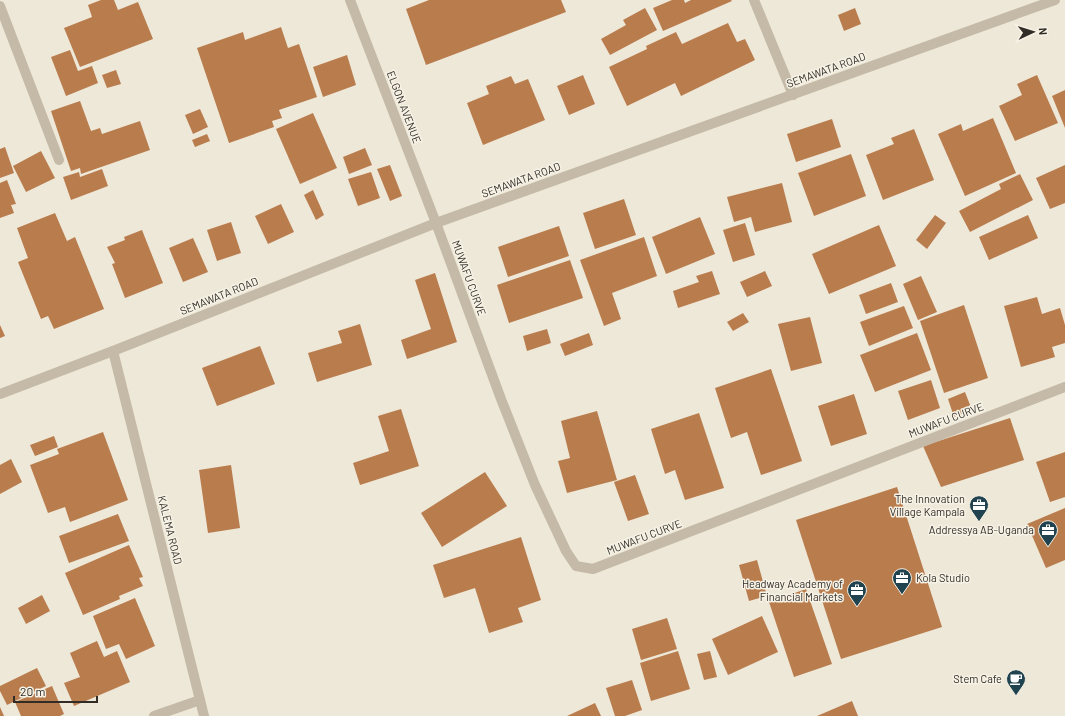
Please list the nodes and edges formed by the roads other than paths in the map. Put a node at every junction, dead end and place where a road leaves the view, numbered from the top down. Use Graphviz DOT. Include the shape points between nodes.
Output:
graph roads {
  1 [pos="350,0"];
  2 [pos="754,0"];
  3 [pos="1056,0"];
  4 [pos="0,6"];
  5 [pos="793,95"];
  6 [pos="59,160"];
  7 [pos="436,223"];
  8 [pos="113,351"];
  9 [pos="1065,387"];
  10 [pos="0,394"];
  11 [pos="200,700"];
  12 [pos="154,716"];
  13 [pos="204,716"];
  1 -- 7 [label="street, ELGON AVENUE"];
  2 -- 5 [label="street"];
  3 -- 5 [label="street, SEMAWATA ROAD"];
  4 -- 6 [label="street"];
  5 -- 7 [label="street, SEMAWATA ROAD"];
  7 -- 8 [label="street, SEMAWATA ROAD"];
  7 -- 9 [label="street, MUWAFU CURVE" via="535,485 566,551 576,566 593,569"];
  8 -- 10 [label="street, SEMAWATA ROAD"];
  8 -- 11 [label="street, KALEMA ROAD"];
  11 -- 12 [label="street"];
  11 -- 13 [label="street, KALEMA ROAD"];
}
